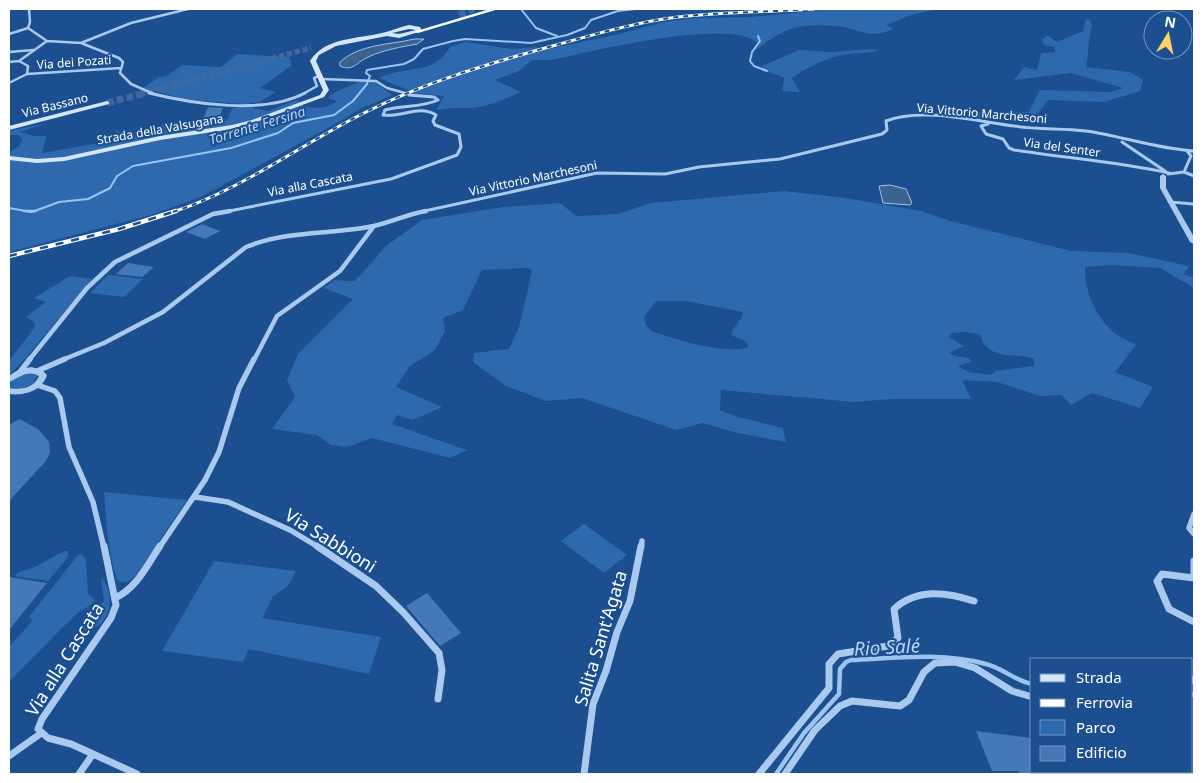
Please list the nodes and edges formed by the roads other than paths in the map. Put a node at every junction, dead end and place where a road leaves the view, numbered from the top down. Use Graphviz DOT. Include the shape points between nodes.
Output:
graph roads {
  1 [pos="29,9"];
  2 [pos="188,9"];
  3 [pos="496,9"];
  4 [pos="458,15"];
  5 [pos="409,27"];
  6 [pos="28,28"];
  7 [pos="395,30"];
  8 [pos="416,32"];
  9 [pos="9,34"];
  10 [pos="365,34"];
  11 [pos="389,34"];
  12 [pos="47,41"];
  13 [pos="81,43"];
  14 [pos="319,45"];
  15 [pos="34,50"];
  16 [pos="9,52"];
  17 [pos="19,60"];
  18 [pos="9,62"];
  19 [pos="121,68"];
  20 [pos="27,74"];
  21 [pos="320,78"];
  22 [pos="9,83"];
  23 [pos="108,103"];
  24 [pos="998,124"];
  25 [pos="9,128"];
  26 [pos="1115,139"];
  27 [pos="1187,151"];
  28 [pos="1194,151"];
  29 [pos="9,158"];
  30 [pos="1184,172"];
  31 [pos="1166,175"];
  32 [pos="1194,176"];
  33 [pos="1170,202"];
  34 [pos="1194,204"];
  35 [pos="374,226"];
  36 [pos="1194,242"];
  37 [pos="38,371"];
  38 [pos="20,372"];
  39 [pos="9,379"];
  40 [pos="37,385"];
  41 [pos="10,391"];
  42 [pos="195,497"];
  43 [pos="1194,514"];
  44 [pos="1194,534"];
  45 [pos="642,541"];
  46 [pos="1194,561"];
  47 [pos="115,598"];
  48 [pos="974,601"];
  49 [pos="1194,622"];
  50 [pos="1030,696"];
  51 [pos="438,699"];
  52 [pos="40,734"];
  53 [pos="93,754"];
  54 [pos="9,756"];
  55 [pos="79,774"];
  56 [pos="138,774"];
  57 [pos="584,774"];
  58 [pos="759,774"];
  59 [pos="785,774"];
  1 -- 6 [label="street"];
  2 -- 13 [label="street" via="131,23"];
  3 -- 8 [label="highway"];
  4 -- 5 [label="highway"];
  5 -- 7 [label="main road, Strada della Valsugana"];
  5 -- 8 [label="main road" via="419,29"];
  6 -- 9 [label="street"];
  6 -- 12 [label="street"];
  7 -- 10 [label="main road"];
  7 -- 11 [label="main road, Strada della Valsugana"];
  8 -- 11 [label="main road, Strada della Valsugana"];
  10 -- 11 [label="main road"];
  10 -- 14 [label="main road"];
  11 -- 21 [label="main road, Strada della Valsugana" via="334,45 318,52 312,61"];
  12 -- 13 [label="street"];
  12 -- 15 [label="street"];
  13 -- 19 [label="street" via="119,58 123,62"];
  15 -- 16 [label="street"];
  15 -- 17 [label="street"];
  17 -- 18 [label="street"];
  17 -- 20 [label="street" via="28,66"];
  19 -- 20 [label="street, Via dei Pozati"];
  19 -- 21 [label="street" via="124,80 138,89 186,101 248,106 297,96 317,86 314,78"];
  20 -- 22 [label="street"];
  21 -- 29 [label="main road, Strada della Valsugana" via="326,90 318,98 238,125 64,159"];
  21 -- 38 [label="street, Via alla Cascata" via="373,81 399,92 434,97 438,100 393,108 383,115 397,116 422,110 433,112 436,115 435,125 459,134 461,147 457,155 391,179 213,214 130,253 87,288"];
  23 -- 25 [label="main road, Via Bassano"];
  24 -- 26 [label="street, Via Vittorio Marchesoni" via="1087,131"];
  24 -- 31 [label="street, Via del Senter" via="981,126 986,134 1003,139 1014,150 1140,167"];
  24 -- 35 [label="street, Via Vittorio Marchesoni" via="943,117 895,117 886,121 887,130 882,134 780,159 699,167 665,174 597,173 415,213"];
  26 -- 27 [label="street, Via Vittorio Marchesoni"];
  26 -- 31 [label="street, Via Vittorio Marchesoni" via="1137,151"];
  27 -- 28 [label="street, Via Vittorio Marchesoni"];
  27 -- 30 [label="street" via="1191,156"];
  30 -- 31 [label="street"];
  30 -- 32 [label="street"];
  31 -- 33 [label="street" via="1163,188"];
  33 -- 34 [label="street"];
  33 -- 36 [label="street"];
  35 -- 37 [label="street, Via Vittorio Marchesoni" via="284,236 253,243 208,274 163,312 104,343"];
  35 -- 42 [label="street" via="340,271 277,316 239,388 219,452"];
  37 -- 38 [label="street"];
  37 -- 40 [label="street" via="43,378"];
  38 -- 39 [label="street"];
  40 -- 41 [label="street"];
  40 -- 47 [label="street, Via alla Cascata" via="55,391 60,398 69,447 93,502"];
  42 -- 47 [label="street" via="134,585"];
  42 -- 51 [label="street, Via Sabbioni" via="228,502 290,530 333,555 376,586 439,653 442,670"];
  43 -- 44 [label="street" via="1189,528"];
  45 -- 57 [label="street, Salita Sant'Agata" via="630,601 593,704"];
  46 -- 49 [label="street" via="1194,578 1162,574 1157,581 1169,609"];
  47 -- 52 [label="street, Via alla Cascata" via="111,618 42,719 38,729"];
  48 -- 58 [label="street" via="952,593 916,595 900,602 894,610 898,638 888,646 838,654 829,664 828,688"];
  50 -- 59 [label="street" via="1012,691 975,668 955,662 935,663 924,672 909,700 900,706 852,700 840,706 815,730"];
  52 -- 53 [label="street, Via alla Cascata"];
  52 -- 54 [label="street"];
  53 -- 55 [label="street"];
  53 -- 56 [label="street, Via alla Cascata" via="109,764"];
}
